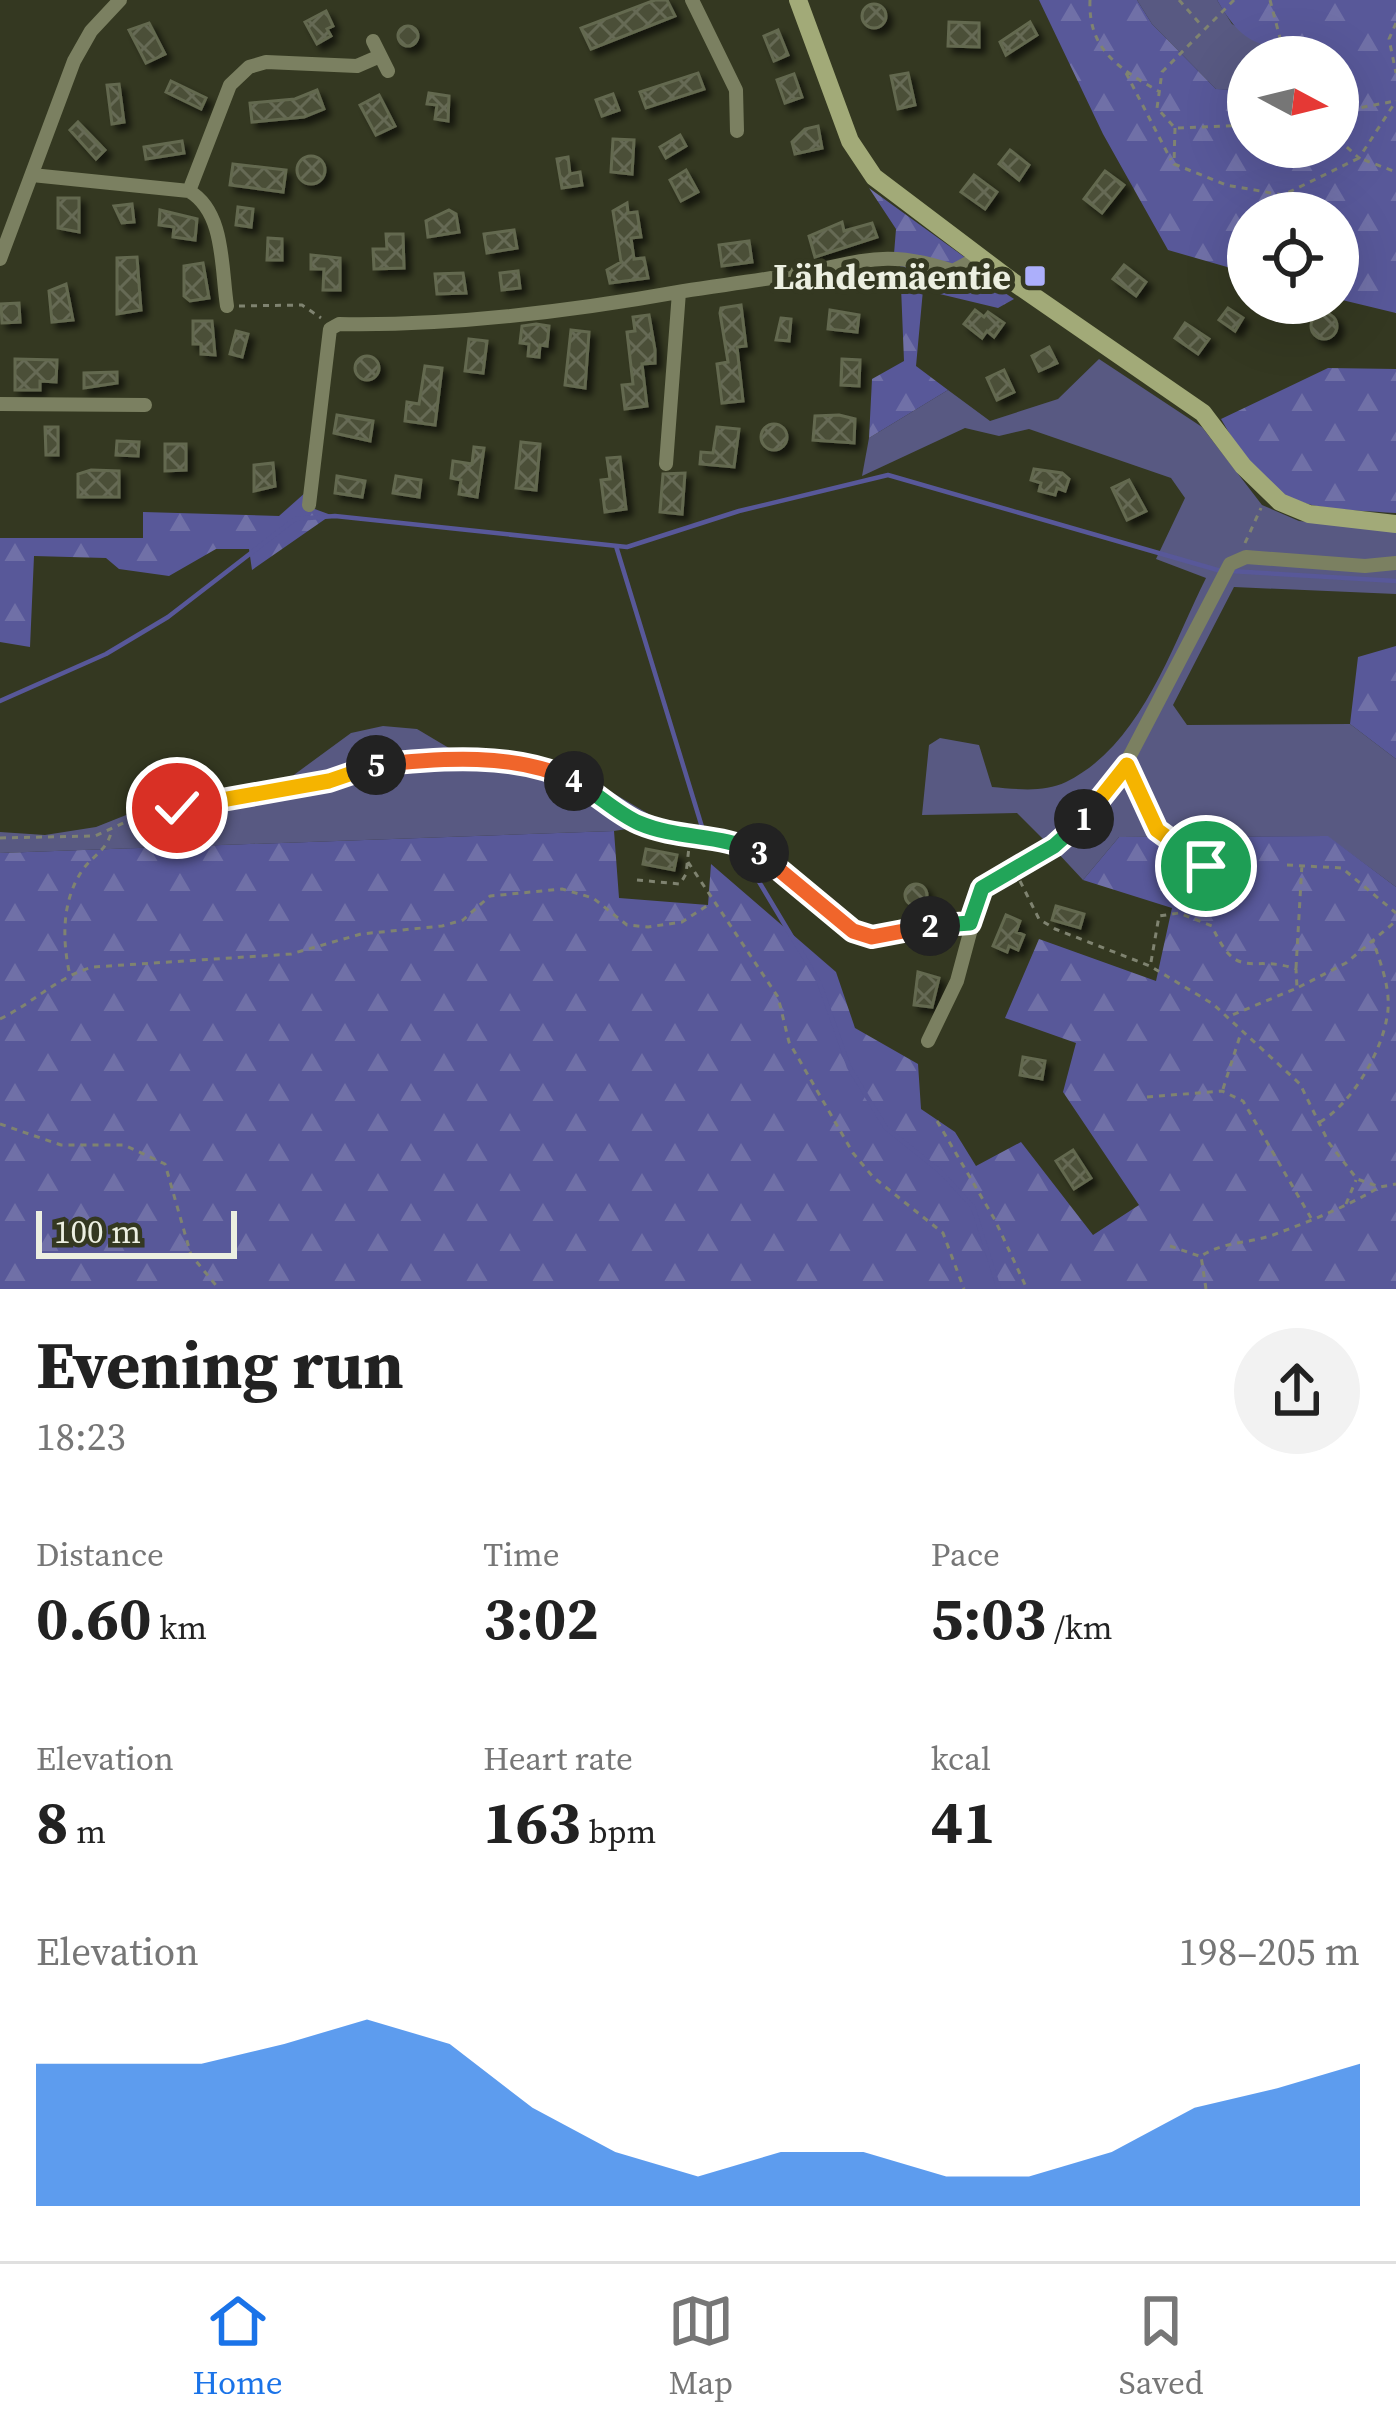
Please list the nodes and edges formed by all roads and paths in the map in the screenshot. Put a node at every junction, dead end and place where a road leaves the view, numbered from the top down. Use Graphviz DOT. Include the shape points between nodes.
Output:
graph roads {
  1 [pos="120,0"];
  2 [pos="692,0"];
  3 [pos="798,0"];
  4 [pos="1090,0"];
  5 [pos="1179,0"];
  6 [pos="1234,0"];
  7 [pos="1270,0"];
  8 [pos="1396,23"];
  9 [pos="1202,26"];
  10 [pos="1279,36"];
  11 [pos="1392,45"];
  12 [pos="388,71"];
  13 [pos="1125,71"];
  14 [pos="1396,73"];
  15 [pos="1158,91"];
  16 [pos="1396,101"];
  17 [pos="1359,108"];
  18 [pos="1227,126"];
  19 [pos="1174,128"];
  20 [pos="737,131"];
  21 [pos="1359,158"];
  22 [pos="1174,164"];
  23 [pos="1338,168"];
  24 [pos="1396,172"];
  25 [pos="32,175"];
  26 [pos="189,191"];
  27 [pos="979,257"];
  28 [pos="0,259"];
  29 [pos="680,292"];
  30 [pos="227,306"];
  31 [pos="330,329"];
  32 [pos="0,404"];
  33 [pos="146,405"];
  34 [pos="666,464"];
  35 [pos="1261,486"];
  36 [pos="308,505"];
  37 [pos="1396,524"];
  38 [pos="1235,560"];
  39 [pos="1396,563"];
  40 [pos="1127,765"];
  41 [pos="112,826"];
  42 [pos="0,838"];
  43 [pos="690,838"];
  44 [pos="1211,841"];
  45 [pos="1180,851"];
  46 [pos="688,862"];
  47 [pos="1302,864"];
  48 [pos="1287,865"];
  49 [pos="1014,871"];
  50 [pos="637,880"];
  51 [pos="1238,892"];
  52 [pos="708,905"];
  53 [pos="1396,913"];
  54 [pos="1396,921"];
  55 [pos="970,923"];
  56 [pos="1373,941"];
  57 [pos="1150,966"];
  58 [pos="1296,969"];
  59 [pos="69,973"];
  60 [pos="1297,988"];
  61 [pos="1228,1017"];
  62 [pos="0,1019"];
  63 [pos="1242,1034"];
  64 [pos="928,1041"];
  65 [pos="1222,1091"];
  66 [pos="1147,1097"];
  67 [pos="937,1121"];
  68 [pos="1320,1122"];
  69 [pos="0,1124"];
  70 [pos="1357,1179"];
  71 [pos="1396,1184"];
  72 [pos="1380,1187"];
  73 [pos="1344,1208"];
  74 [pos="1311,1218"];
  75 [pos="1170,1246"];
  76 [pos="1201,1256"];
  77 [pos="219,1289"];
  78 [pos="964,1289"];
  79 [pos="1027,1289"];
  80 [pos="1206,1289"];
  1 -- 25 [label="street" via="74,61"];
  2 -- 20 [label="street" via="736,90"];
  3 -- 27 [label="street" via="861,161"];
  4 -- 13 [label="path" via="1097,43"];
  5 -- 9 [label="path"];
  6 -- 9 [label="path"];
  7 -- 10 [label="path"];
  8 -- 11 [label="path"];
  9 -- 15 [label="path" via="1162,72"];
  11 -- 14 [label="path"];
  12 -- 26 [label="street" via="376,49 357,67 249,67 230,85"];
  13 -- 15 [label="path"];
  13 -- 22 [label="path"];
  15 -- 19 [label="path" via="1157,108"];
  16 -- 17 [label="path"];
  16 -- 21 [label="path"];
  18 -- 19 [label="path"];
  19 -- 22 [label="path"];
  21 -- 24 [label="path"];
  22 -- 23 [label="path" via="1283,195"];
  25 -- 26 [label="street"];
  25 -- 28 [label="street"];
  26 -- 30 [label="street" via="213,215"];
  27 -- 29 [label="street" via="953,271 856,258"];
  27 -- 35 [label="street" via="1203,413"];
  29 -- 31 [label="street"];
  29 -- 34 [label="street"];
  30 -- 31 [label="path" via="302,305"];
  31 -- 36 [label="street"];
  32 -- 33 [label="street"];
  35 -- 37 [label="street" via="1309,514"];
  35 -- 38 [label="path" via="1260,515"];
  38 -- 39 [label="street"];
  38 -- 40 [label="street"];
  40 -- 45 [label="path" via="1157,830"];
  40 -- 49 [label="street" via="1071,832"];
  41 -- 42 [label="path" via="95,836"];
  41 -- 43 [label="path" via="376,765 484,762 556,772 637,822"];
  41 -- 59 [label="path" via="68,905 62,941"];
  43 -- 46 [label="path"];
  43 -- 55 [label="path" via="726,839 761,854 853,931 872,937"];
  44 -- 45 [label="path"];
  45 -- 51 [label="path"];
  46 -- 50 [label="path" via="680,884"];
  46 -- 78 [label="path" via="778,997 789,1042 853,1153 943,1233"];
  47 -- 48 [label="path"];
  47 -- 53 [label="path" via="1342,868"];
  47 -- 58 [label="path"];
  49 -- 55 [label="street" via="982,888"];
  49 -- 57 [label="path" via="1039,919"];
  52 -- 59 [label="path" via="682,922 648,927 627,925 592,898 562,890 490,896 463,920 291,954"];
  54 -- 56 [label="path"];
  55 -- 64 [label="street" via="957,981"];
  56 -- 60 [label="path"];
  56 -- 68 [label="path" via="1388,1017 1338,1112"];
  57 -- 58 [label="path" via="1160,916 1179,913 1212,926 1241,966"];
  57 -- 61 [label="path"];
  58 -- 60 [label="path"];
  59 -- 62 [label="path"];
  60 -- 61 [label="path"];
  61 -- 63 [label="path"];
  63 -- 65 [label="path"];
  63 -- 68 [label="path" via="1300,1084"];
  65 -- 66 [label="path"];
  65 -- 74 [label="path" via="1256,1117"];
  67 -- 79 [label="path"];
  68 -- 70 [label="path"];
  69 -- 77 [label="path" via="61,1145 124,1145 165,1164 191,1255"];
  70 -- 72 [label="path"];
  70 -- 73 [label="path"];
  71 -- 72 [label="path"];
  72 -- 73 [label="path"];
  73 -- 74 [label="path"];
  74 -- 76 [label="path"];
  75 -- 76 [label="path"];
  76 -- 80 [label="path"];
}
